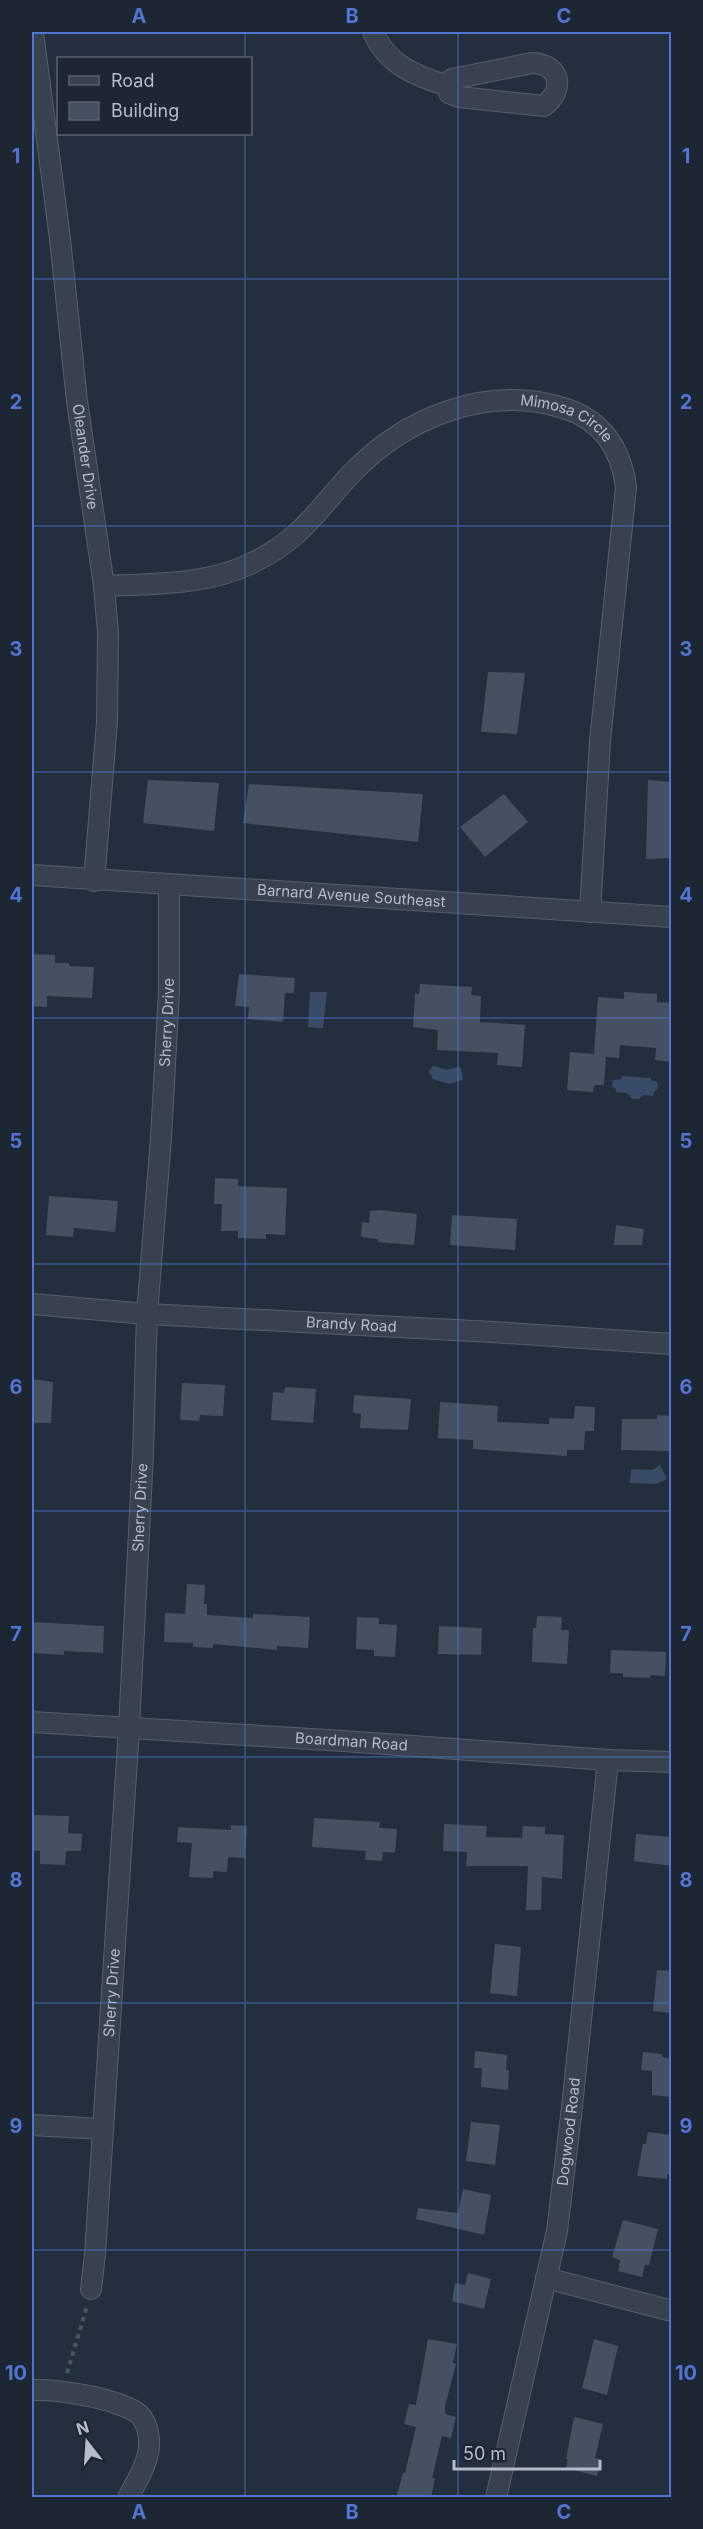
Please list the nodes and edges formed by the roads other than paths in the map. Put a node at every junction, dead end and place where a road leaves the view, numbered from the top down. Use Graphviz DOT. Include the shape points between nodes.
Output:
graph roads {
  1 [pos="33,32"];
  2 [pos="373,32"];
  3 [pos="448,86"];
  4 [pos="104,586"];
  5 [pos="32,875"];
  6 [pos="94,881"];
  7 [pos="169,886"];
  8 [pos="590,912"];
  9 [pos="672,917"];
  10 [pos="32,1305"];
  11 [pos="147,1314"];
  12 [pos="672,1344"];
  13 [pos="32,1722"];
  14 [pos="129,1728"];
  15 [pos="608,1760"];
  16 [pos="672,1762"];
  17 [pos="32,2125"];
  18 [pos="102,2129"];
  19 [pos="546,2278"];
  20 [pos="91,2289"];
  21 [pos="672,2311"];
  22 [pos="32,2390"];
  23 [pos="128,2498"];
  24 [pos="496,2498"];
  1 -- 4 [label="street, Oleander Drive" via="77,401"];
  2 -- 3 [label="street" via="404,69"];
  3 -- 3 [label="street" via="458,77 532,63 548,67 557,81 554,98 544,106 459,97 449,93"];
  4 -- 6 [label="street, Oleander Drive" via="109,678"];
  4 -- 8 [label="street, Mimosa Circle" via="158,584 220,574 249,564 305,528 351,474 390,440 426,418 491,401 513,400 578,412 613,445 626,487 600,741"];
  5 -- 6 [label="street, Barnard Avenue Southeast"];
  6 -- 7 [label="street, Barnard Avenue Southeast"];
  7 -- 8 [label="street, Barnard Avenue Southeast"];
  7 -- 11 [label="street, Sherry Drive" via="169,991"];
  8 -- 9 [label="street, Barnard Avenue Southeast"];
  10 -- 11 [label="street, Brandy Road"];
  11 -- 12 [label="street, Brandy Road"];
  11 -- 14 [label="street, Sherry Drive"];
  13 -- 14 [label="street, Boardman Road"];
  14 -- 15 [label="street, Boardman Road"];
  14 -- 18 [label="street, Sherry Drive"];
  15 -- 16 [label="street, Boardman Road"];
  15 -- 19 [label="street, Dogwood Road" via="572,2107 557,2231"];
  17 -- 18 [label="street"];
  18 -- 20 [label="street, Sherry Drive"];
  19 -- 21 [label="street"];
  19 -- 24 [label="street, Dogwood Road"];
  22 -- 23 [label="street" via="61,2391 138,2413 149,2435 148,2457"];
}
